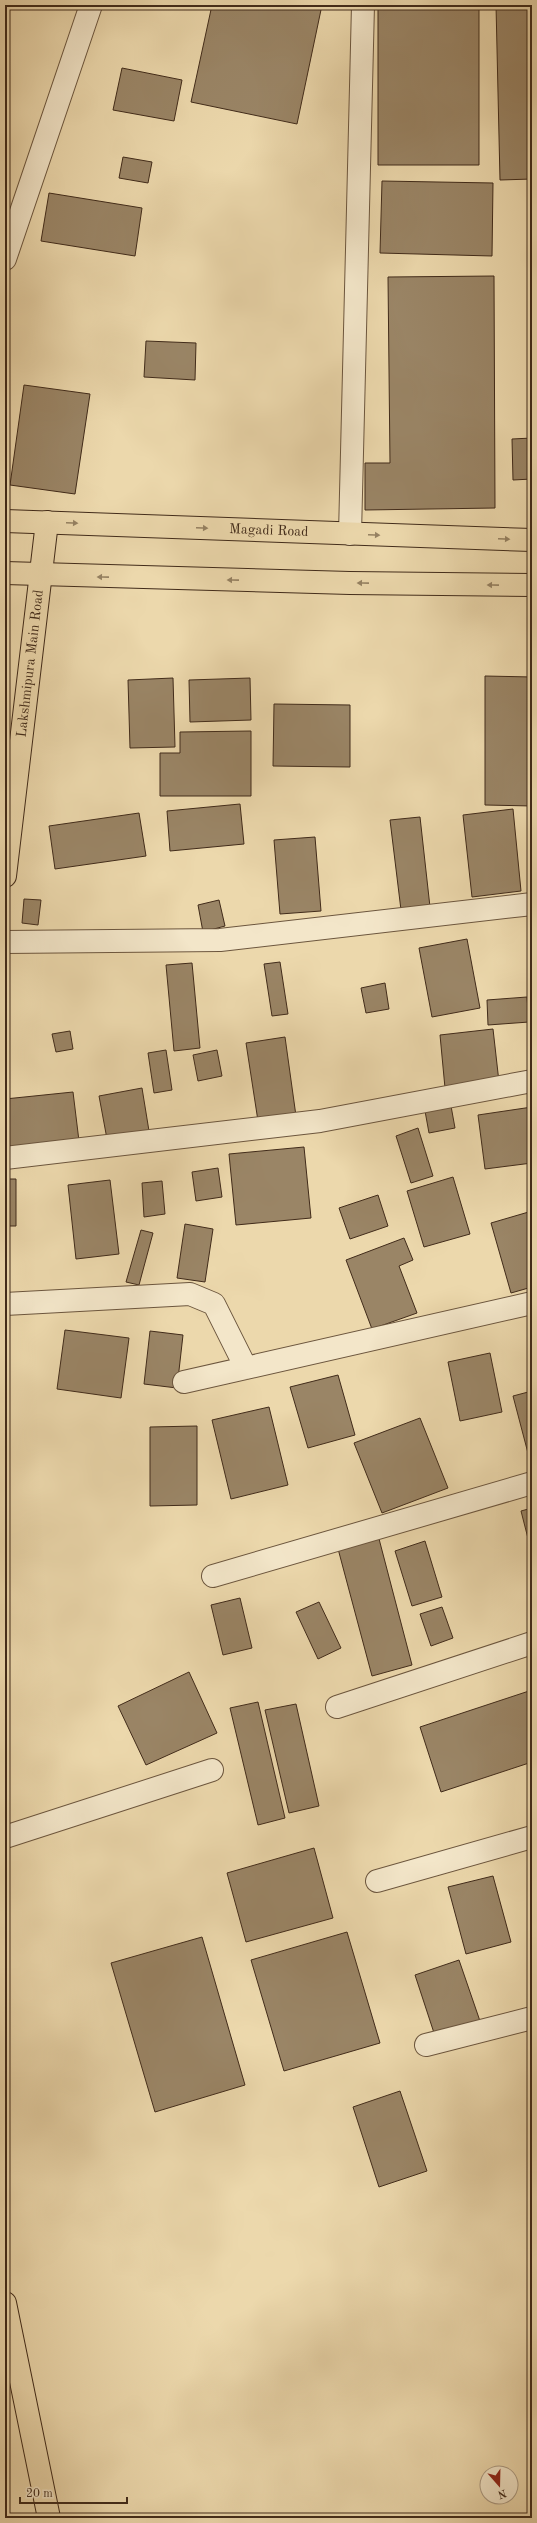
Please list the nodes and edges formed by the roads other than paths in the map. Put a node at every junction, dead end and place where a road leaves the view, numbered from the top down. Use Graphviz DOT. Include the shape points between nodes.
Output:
graph roads {
  1 [pos="91,5"];
  2 [pos="363,5"];
  3 [pos="5,259"];
  4 [pos="5,520"];
  5 [pos="47,522"];
  6 [pos="350,534"];
  7 [pos="532,540"];
  8 [pos="5,573"];
  9 [pos="42,576"];
  10 [pos="532,585"];
  11 [pos="5,876"];
  12 [pos="532,904"];
  13 [pos="5,942"];
  14 [pos="532,1081"];
  15 [pos="5,1158"];
  16 [pos="532,1303"];
  17 [pos="5,1304"];
  18 [pos="246,1368"];
  19 [pos="184,1382"];
  20 [pos="532,1484"];
  21 [pos="213,1576"];
  22 [pos="532,1643"];
  23 [pos="337,1707"];
  24 [pos="212,1770"];
  25 [pos="5,1836"];
  26 [pos="532,1838"];
  27 [pos="377,1881"];
  28 [pos="532,2018"];
  29 [pos="426,2045"];
  30 [pos="5,2303"];
  31 [pos="49,2518"];
  1 -- 3 [label="street"];
  2 -- 6 [label="street"];
  4 -- 5 [label="main road, Magadi Road"];
  5 -- 6 [label="main road, Magadi Road, one-way"];
  5 -- 9 [label="main road, Lakshmipura Main Road"];
  6 -- 7 [label="main road, Magadi Road, one-way"];
  8 -- 9 [label="main road"];
  10 -- 9 [label="main road, one-way"];
  9 -- 11 [label="main road, Lakshmipura Main Road"];
  12 -- 13 [label="street" via="220,940"];
  14 -- 15 [label="street" via="320,1121"];
  16 -- 18 [label="street"];
  17 -- 18 [label="street" via="190,1294 214,1304"];
  18 -- 19 [label="street"];
  20 -- 21 [label="street"];
  22 -- 23 [label="street"];
  24 -- 25 [label="street"];
  26 -- 27 [label="street"];
  28 -- 29 [label="street"];
  30 -- 31 [label="main road"];
}
